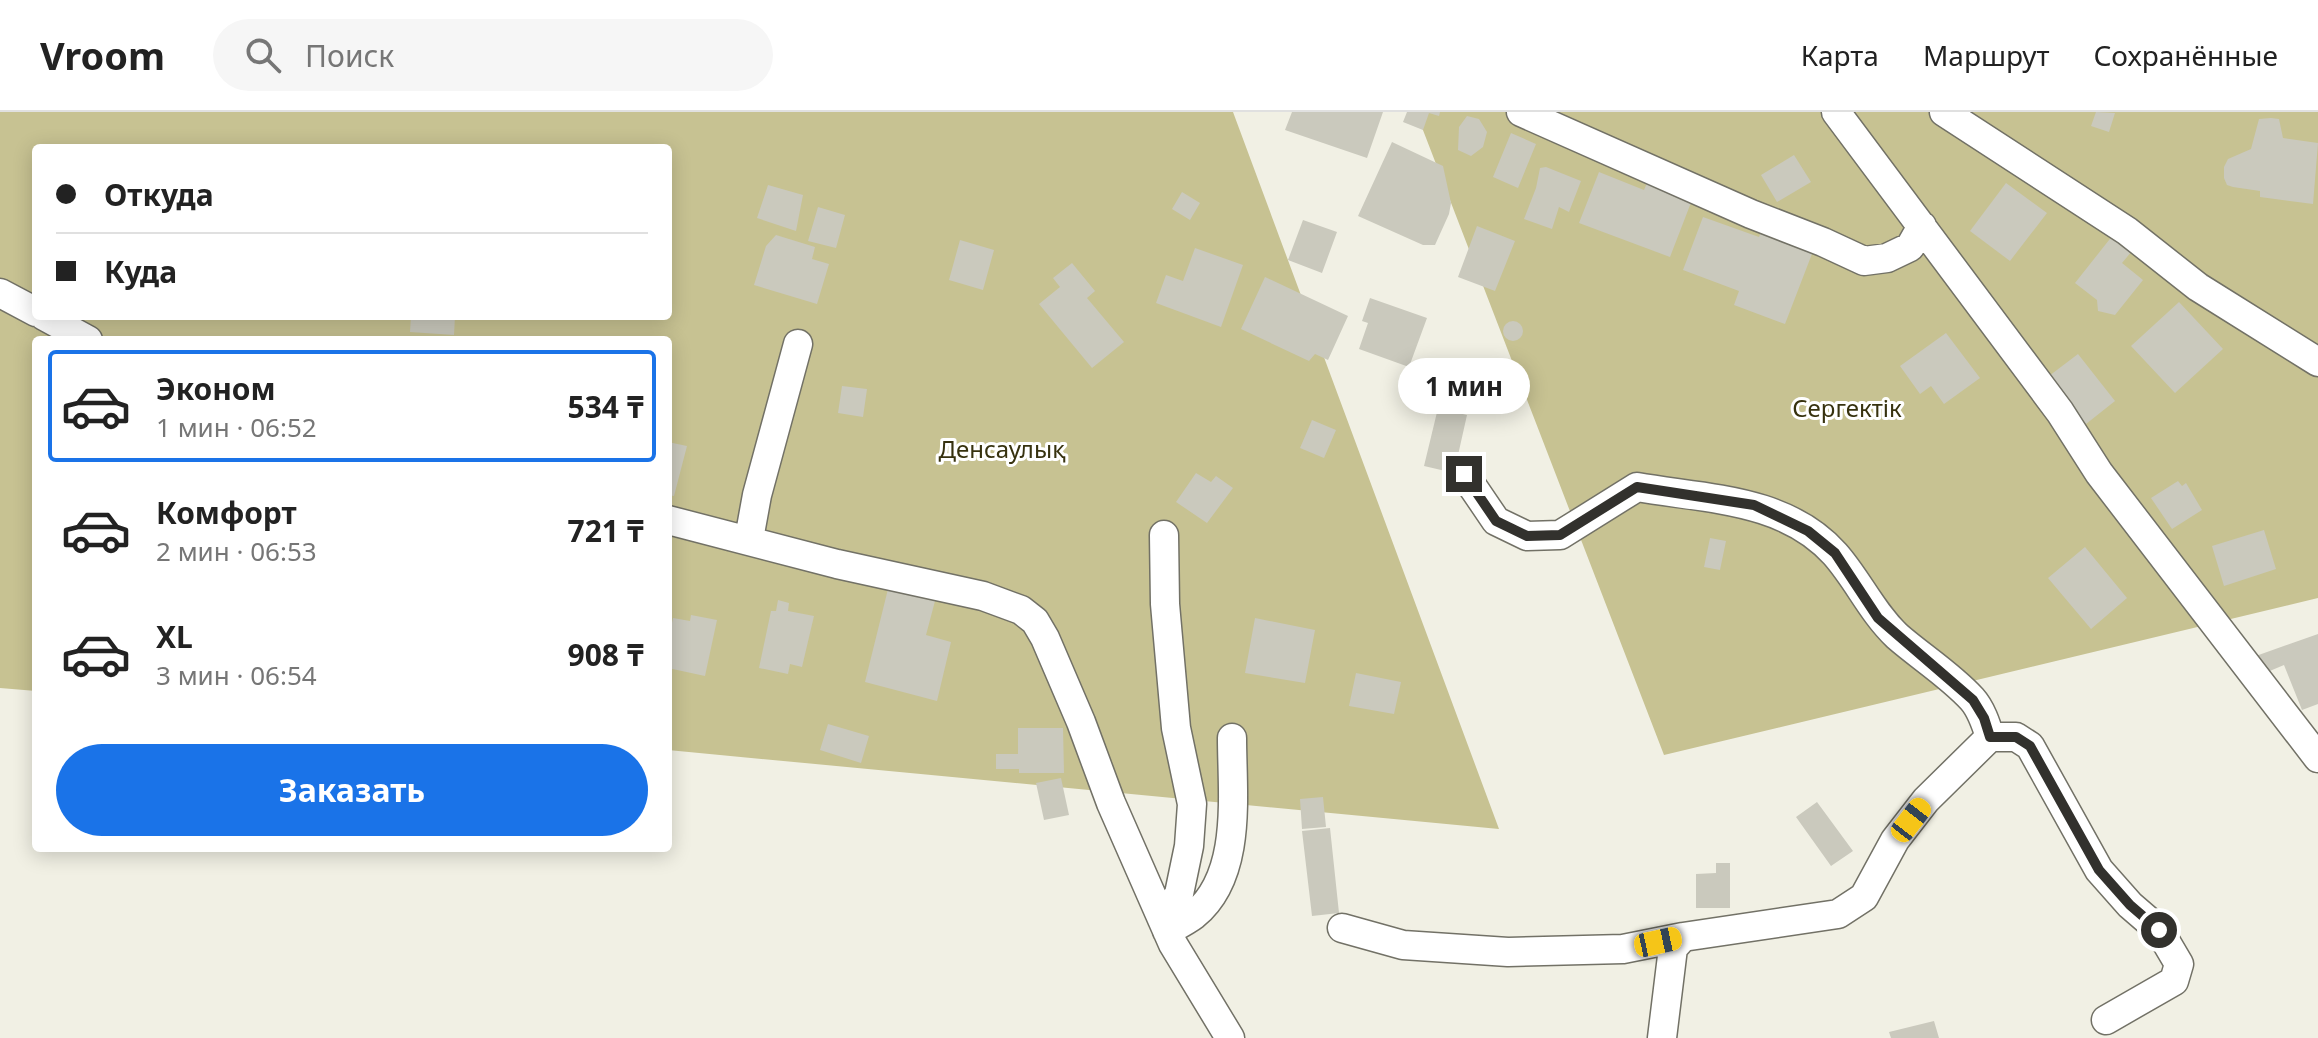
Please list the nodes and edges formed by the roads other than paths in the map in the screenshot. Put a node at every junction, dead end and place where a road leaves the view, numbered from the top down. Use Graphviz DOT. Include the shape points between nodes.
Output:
graph roads {
  1 [pos="1521,112"];
  2 [pos="1836,112"];
  3 [pos="1944,112"];
  4 [pos="1922,226"];
  5 [pos="0,293"];
  6 [pos="32,310"];
  7 [pos="51,320"];
  8 [pos="81,336"];
  9 [pos="798,344"];
  10 [pos="2318,362"];
  11 [pos="1464,474"];
  12 [pos="672,521"];
  13 [pos="1164,535"];
  14 [pos="749,539"];
  15 [pos="1990,737"];
  16 [pos="1232,738"];
  17 [pos="2318,758"];
  18 [pos="1164,925"];
  19 [pos="1342,928"];
  20 [pos="1683,937"];
  21 [pos="1637,947"];
  22 [pos="1670,965"];
  23 [pos="2106,1020"];
  24 [pos="1230,1038"];
  25 [pos="1662,1038"];
  1 -- 4 [label="street" via="1864,261 1910,247"];
  2 -- 4 [label="street"];
  3 -- 10 [label="street" via="2127,231 2198,287"];
  4 -- 17 [label="street" via="2099,473"];
  5 -- 6 [label="street"];
  7 -- 8 [label="street"];
  9 -- 14 [label="street"];
  11 -- 15 [label="street" via="1496,521 1527,536 1560,535 1637,487 1754,505 1808,531 1835,553 1878,618 1973,700"];
  12 -- 14 [label="street"];
  13 -- 18 [label="street" via="1176,728 1192,804 1179,894"];
  14 -- 18 [label="street" via="983,596 1035,621"];
  15 -- 20 [label="street" via="1926,800 1895,840 1864,897 1838,914"];
  15 -- 23 [label="street" via="2016,737 2030,746 2094,863 2159,930 2179,964 2174,981"];
  16 -- 18 [label="street" via="1234,814 1227,859 1195,915"];
  18 -- 24 [label="street"];
  19 -- 21 [label="street" via="1403,945 1451,950"];
  20 -- 21 [label="street"];
  20 -- 22 [label="street" via="1673,948"];
  21 -- 22 [label="street"];
  22 -- 25 [label="street"];
}
